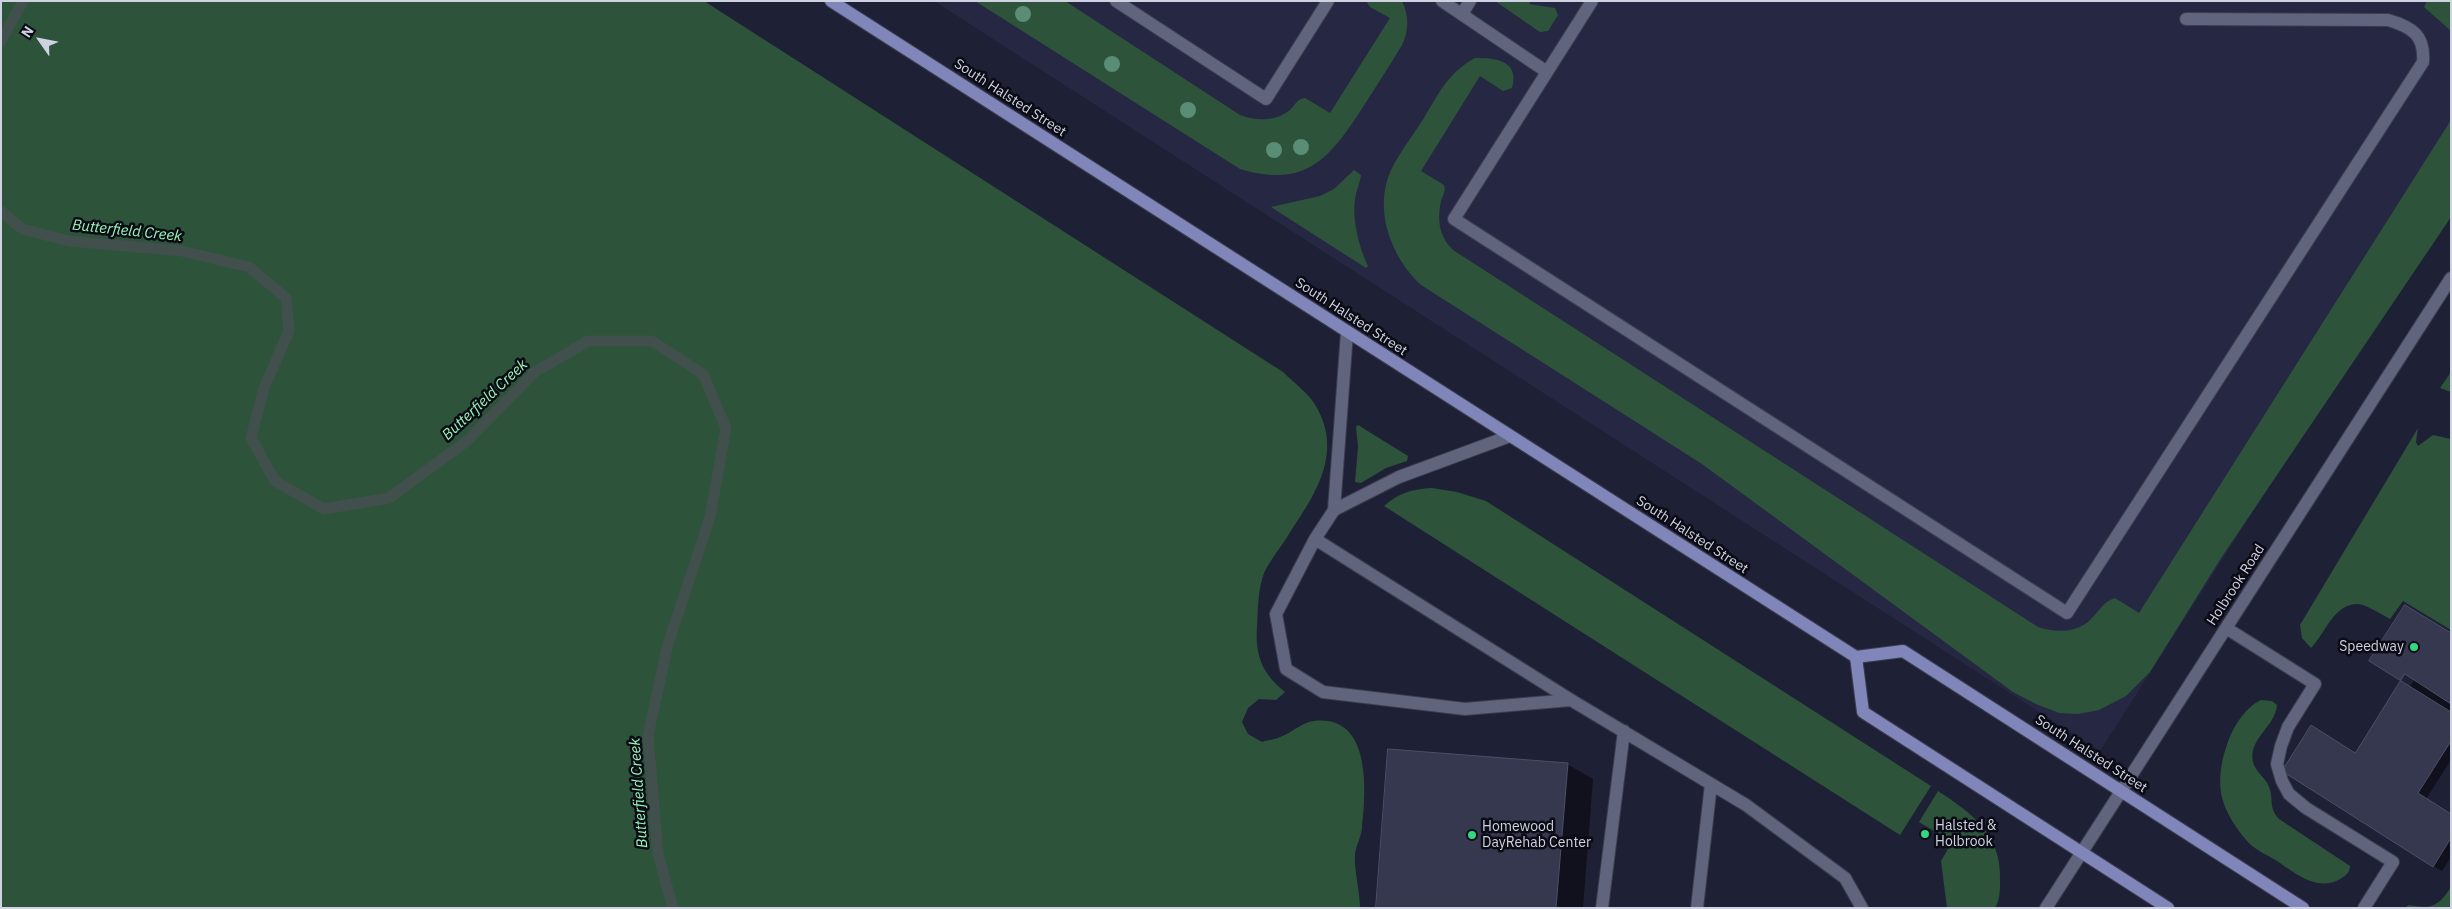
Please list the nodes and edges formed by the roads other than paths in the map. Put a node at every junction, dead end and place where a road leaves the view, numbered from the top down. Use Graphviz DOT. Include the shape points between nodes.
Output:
graph roads {
  1 [pos="831,1"];
  2 [pos="1116,1"];
  3 [pos="1328,1"];
  4 [pos="1442,1"];
  5 [pos="1470,1"];
  6 [pos="1592,1"];
  7 [pos="1462,14"];
  8 [pos="2186,20"];
  9 [pos="1547,72"];
  10 [pos="2451,278"];
  11 [pos="1347,332"];
  12 [pos="1510,436"];
  13 [pos="1334,510"];
  14 [pos="1315,539"];
  15 [pos="2226,628"];
  16 [pos="1856,657"];
  17 [pos="1571,700"];
  18 [pos="1624,731"];
  19 [pos="1711,784"];
  20 [pos="2121,791"];
  21 [pos="2081,853"];
  22 [pos="1602,908"];
  23 [pos="1697,908"];
  24 [pos="1862,908"];
  25 [pos="2046,908"];
  26 [pos="2168,908"];
  27 [pos="2303,908"];
  28 [pos="2364,908"];
  1 -- 11 [label="main road, South Halsted Street"];
  2 -- 3 [label="street" via="1266,99"];
  4 -- 7 [label="street"];
  5 -- 7 [label="street"];
  6 -- 9 [label="street"];
  7 -- 9 [label="street"];
  8 -- 9 [label="street" via="2388,20 2406,25 2416,34 2424,47 2423,62 2067,613 1454,219"];
  10 -- 15 [label="street, Holbrook Road"];
  11 -- 12 [label="main road, South Halsted Street"];
  11 -- 13 [label="street"];
  12 -- 13 [label="street" via="1399,477"];
  12 -- 16 [label="main road, South Halsted Street"];
  13 -- 14 [label="street"];
  14 -- 17 [label="street"];
  14 -- 17 [label="street" via="1276,614 1286,670 1323,692 1455,708"];
  15 -- 20 [label="street, Holbrook Road"];
  15 -- 28 [label="street" via="2315,684 2288,727 2277,764 2289,794 2393,862"];
  16 -- 20 [label="main road, South Halsted Street" via="1903,651"];
  16 -- 21 [label="main road" via="1863,712"];
  17 -- 18 [label="street"];
  18 -- 19 [label="street"];
  18 -- 22 [label="street"];
  19 -- 23 [label="street"];
  19 -- 24 [label="street" via="1746,805 1846,878"];
  20 -- 21 [label="street, Holbrook Road"];
  20 -- 27 [label="main road, South Halsted Street"];
  21 -- 25 [label="street, Holbrook Road"];
  21 -- 26 [label="main road"];
}
